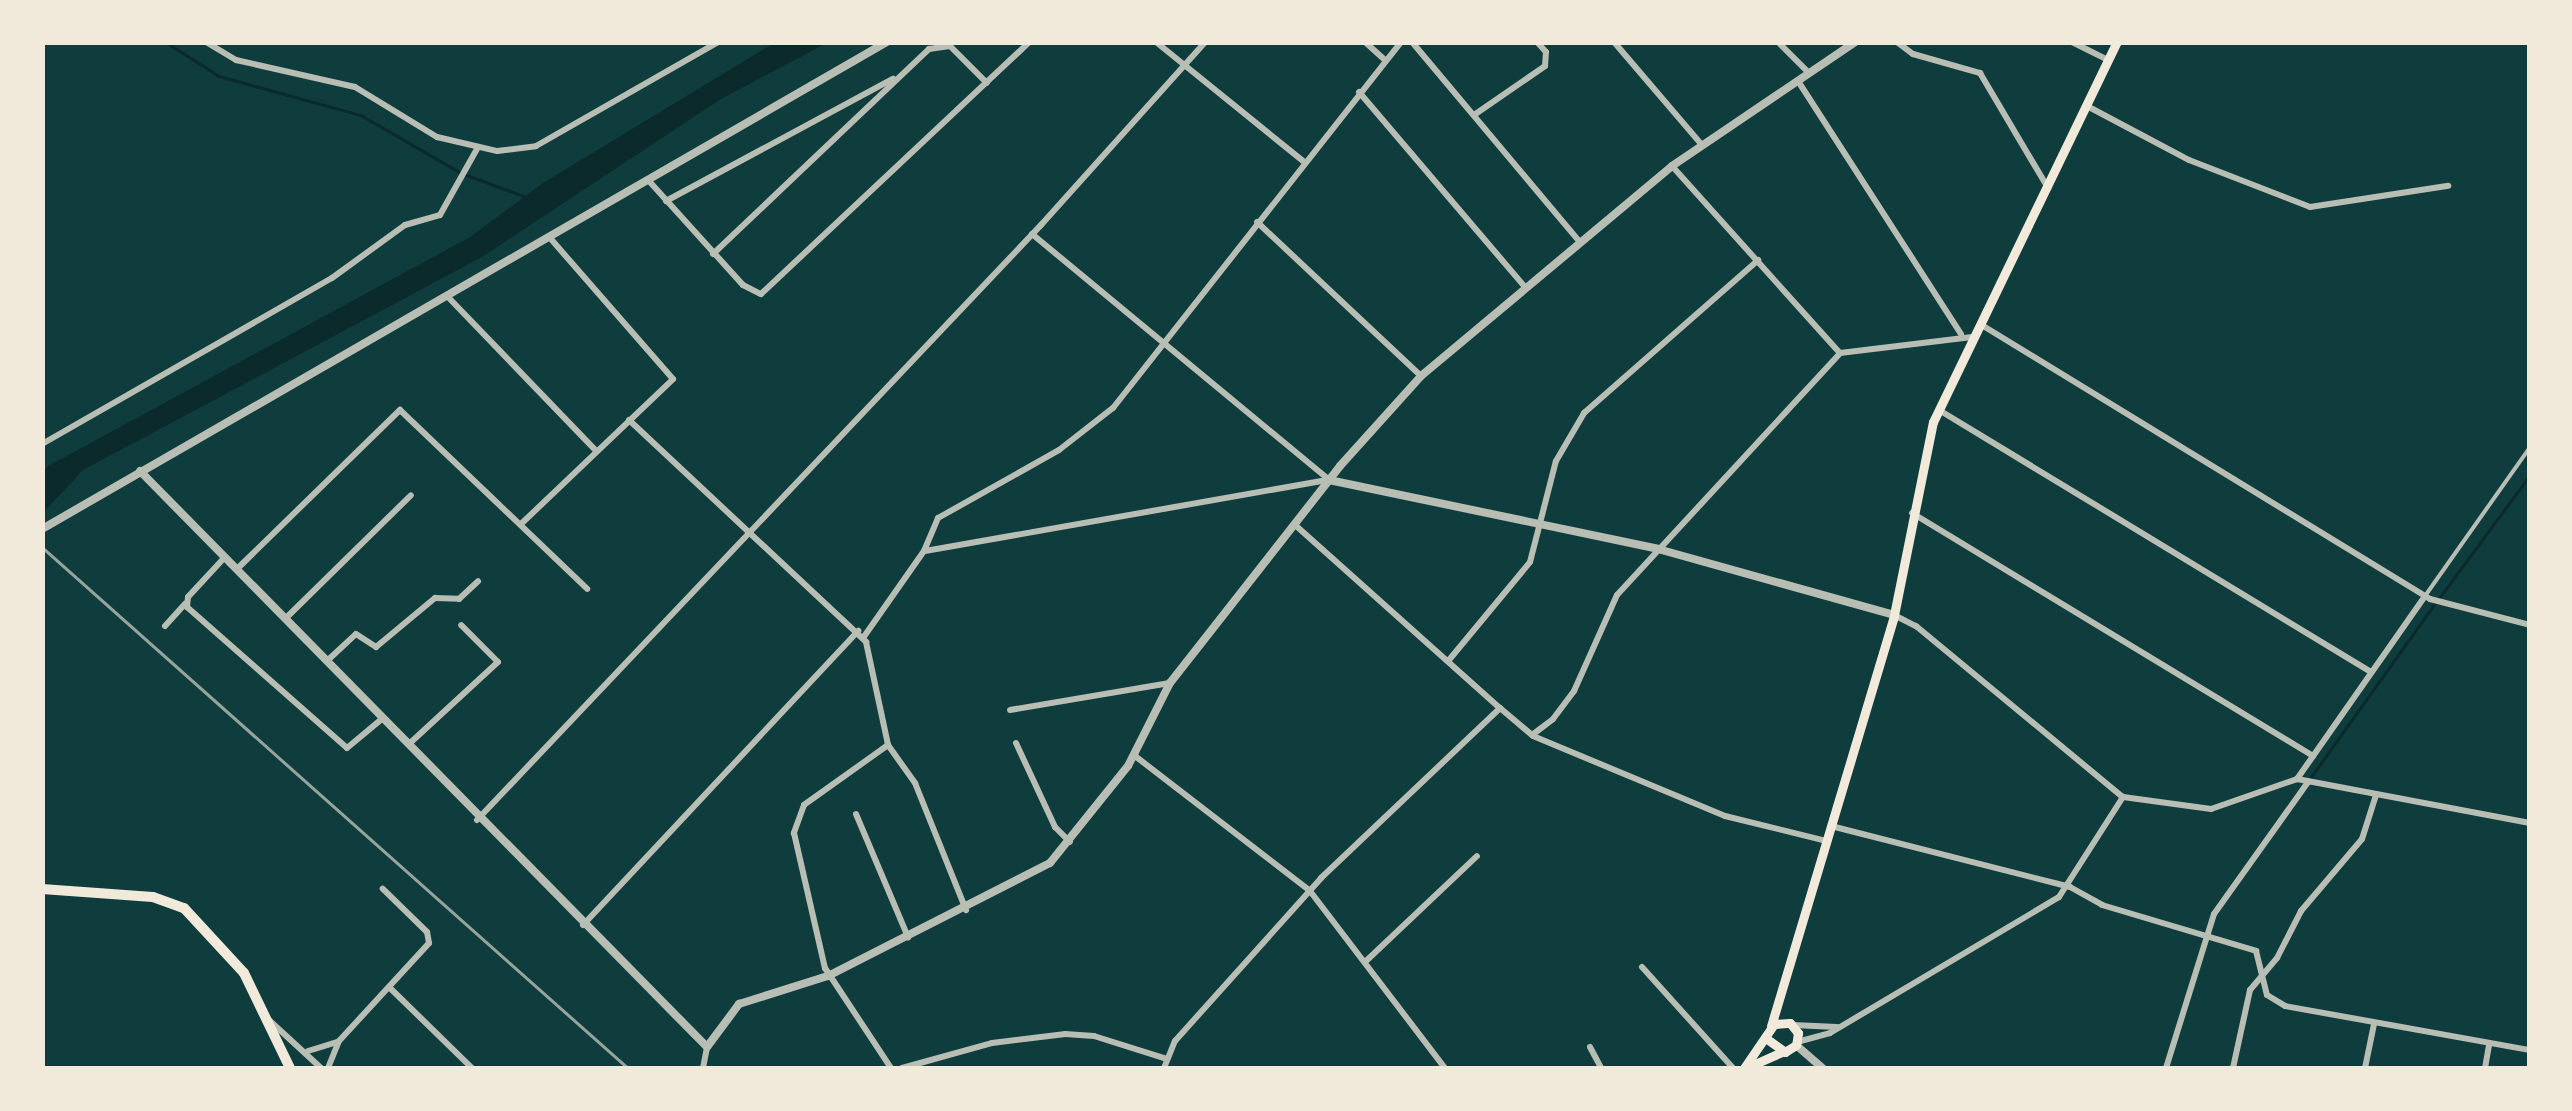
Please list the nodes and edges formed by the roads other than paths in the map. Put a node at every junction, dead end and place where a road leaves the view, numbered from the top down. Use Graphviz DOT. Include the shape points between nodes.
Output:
graph roads {
  1 [pos="206,42"];
  2 [pos="718,42"];
  3 [pos="887,42"];
  4 [pos="1029,42"];
  5 [pos="1156,42"];
  6 [pos="1205,42"];
  7 [pos="1365,42"];
  8 [pos="1401,42"];
  9 [pos="1412,42"];
  10 [pos="1537,42"];
  11 [pos="1614,42"];
  12 [pos="1778,42"];
  13 [pos="1855,42"];
  14 [pos="1897,42"];
  15 [pos="2072,42"];
  16 [pos="2118,42"];
  17 [pos="1384,59"];
  18 [pos="2109,60"];
  19 [pos="1185,67"];
  20 [pos="902,74"];
  21 [pos="1810,74"];
  22 [pos="1798,81"];
  23 [pos="986,83"];
  24 [pos="1359,92"];
  25 [pos="2087,106"];
  26 [pos="1474,115"];
  27 [pos="1701,144"];
  28 [pos="478,146"];
  29 [pos="1304,162"];
  30 [pos="1672,166"];
  31 [pos="649,181"];
  32 [pos="2448,186"];
  33 [pos="2048,188"];
  34 [pos="666,200"];
  35 [pos="1257,222"];
  36 [pos="1032,234"];
  37 [pos="551,239"];
  38 [pos="1578,240"];
  39 [pos="713,254"];
  40 [pos="1758,260"];
  41 [pos="1524,285"];
  42 [pos="448,297"];
  43 [pos="1979,324"];
  44 [pos="1961,334"];
  45 [pos="1972,337"];
  46 [pos="1165,340"];
  47 [pos="1840,353"];
  48 [pos="1421,376"];
  49 [pos="1938,410"];
  50 [pos="629,420"];
  51 [pos="42,444"];
  52 [pos="2530,447"];
  53 [pos="597,451"];
  54 [pos="140,471"];
  55 [pos="1329,480"];
  56 [pos="410,495"];
  57 [pos="1912,513"];
  58 [pos="520,524"];
  59 [pos="1294,524"];
  60 [pos="1542,524"];
  61 [pos="42,529"];
  62 [pos="749,530"];
  63 [pos="1658,549"];
  64 [pos="924,551"];
  65 [pos="225,557"];
  66 [pos="236,568"];
  67 [pos="478,582"];
  68 [pos="586,589"];
  69 [pos="2427,598"];
  70 [pos="185,604"];
  71 [pos="1894,615"];
  72 [pos="286,618"];
  73 [pos="2530,624"];
  74 [pos="462,625"];
  75 [pos="165,626"];
  76 [pos="861,634"];
  77 [pos="328,660"];
  78 [pos="1449,660"];
  79 [pos="2371,672"];
  80 [pos="1170,683"];
  81 [pos="1500,708"];
  82 [pos="1010,710"];
  83 [pos="384,717"];
  84 [pos="1532,735"];
  85 [pos="1016,743"];
  86 [pos="409,744"];
  87 [pos="888,745"];
  88 [pos="1135,756"];
  89 [pos="2313,756"];
  90 [pos="2297,778"];
  91 [pos="2308,782"];
  92 [pos="2376,795"];
  93 [pos="2123,797"];
  94 [pos="856,814"];
  95 [pos="476,820"];
  96 [pos="2530,823"];
  97 [pos="1831,826"];
  98 [pos="1827,841"];
  99 [pos="1070,842"];
  100 [pos="1477,856"];
  101 [pos="2070,887"];
  102 [pos="383,889"];
  103 [pos="42,890"];
  104 [pos="1310,891"];
  105 [pos="966,910"];
  106 [pos="583,925"];
  107 [pos="2206,937"];
  108 [pos="909,939"];
  109 [pos="1365,962"];
  110 [pos="1642,967"];
  111 [pos="2262,975"];
  112 [pos="828,976"];
  113 [pos="390,988"];
  114 [pos="1782,994"];
  115 [pos="261,1014"];
  116 [pos="1790,1024"];
  117 [pos="2374,1024"];
  118 [pos="1771,1026"];
  119 [pos="1838,1026"];
  120 [pos="1767,1040"];
  121 [pos="340,1041"];
  122 [pos="1796,1043"];
  123 [pos="2489,1045"];
  124 [pos="706,1047"];
  125 [pos="1590,1047"];
  126 [pos="2530,1050"];
  127 [pos="308,1051"];
  128 [pos="1781,1052"];
  129 [pos="1168,1059"];
  130 [pos="290,1068"];
  131 [pos="324,1068"];
  132 [pos="472,1068"];
  133 [pos="703,1068"];
  134 [pos="891,1068"];
  135 [pos="902,1068"];
  136 [pos="1164,1068"];
  137 [pos="1445,1068"];
  138 [pos="1601,1068"];
  139 [pos="1733,1068"];
  140 [pos="1745,1068"];
  141 [pos="1822,1068"];
  142 [pos="2166,1068"];
  143 [pos="2233,1068"];
  144 [pos="2366,1068"];
  145 [pos="2485,1068"];
  1 -- 28 [label="street" via="236,60 355,87 436,136"];
  2 -- 28 [label="street" via="536,146"];
  3 -- 31 [label="street"];
  4 -- 23 [label="street"];
  5 -- 19 [label="street"];
  6 -- 19 [label="street"];
  7 -- 17 [label="street"];
  8 -- 17 [label="street"];
  9 -- 26 [label="street"];
  10 -- 26 [label="street" via="1546,52 1545,66"];
  11 -- 27 [label="street"];
  12 -- 21 [label="street"];
  13 -- 21 [label="street"];
  14 -- 33 [label="street" via="1913,54 1980,73"];
  15 -- 18 [label="street"];
  16 -- 18 [label="main road"];
  17 -- 24 [label="street"];
  18 -- 25 [label="main road"];
  19 -- 29 [label="street"];
  19 -- 36 [label="street"];
  20 -- 23 [label="street" via="929,49 946,45"];
  20 -- 34 [label="street"];
  20 -- 39 [label="street"];
  21 -- 22 [label="street"];
  22 -- 27 [label="street"];
  22 -- 44 [label="street"];
  23 -- 39 [label="street" via="766,291 752,293"];
  24 -- 29 [label="street"];
  24 -- 41 [label="street"];
  25 -- 32 [label="street" via="2190,160 2310,207"];
  25 -- 33 [label="main road"];
  26 -- 38 [label="street"];
  27 -- 30 [label="street"];
  28 -- 51 [label="street" via="440,214 405,226 332,278"];
  29 -- 35 [label="street"];
  30 -- 38 [label="street"];
  30 -- 40 [label="street"];
  31 -- 34 [label="street"];
  31 -- 37 [label="street"];
  33 -- 43 [label="main road"];
  34 -- 39 [label="street"];
  35 -- 46 [label="street"];
  35 -- 48 [label="street"];
  36 -- 46 [label="street"];
  36 -- 62 [label="street"];
  37 -- 42 [label="street"];
  37 -- 50 [label="street" via="671,373 667,388"];
  38 -- 41 [label="street"];
  40 -- 47 [label="street"];
  40 -- 60 [label="street" via="1584,413 1556,461"];
  41 -- 48 [label="street"];
  42 -- 53 [label="street"];
  42 -- 54 [label="street"];
  43 -- 45 [label="main road"];
  43 -- 69 [label="street"];
  44 -- 45 [label="street"];
  44 -- 47 [label="street"];
  45 -- 49 [label="main road"];
  46 -- 55 [label="street"];
  46 -- 64 [label="street" via="1098,423 946,511"];
  47 -- 63 [label="street"];
  48 -- 55 [label="street"];
  49 -- 57 [label="main road"];
  49 -- 79 [label="street"];
  50 -- 53 [label="street"];
  50 -- 62 [label="street"];
  52 -- 69 [label="lane"];
  53 -- 58 [label="street"];
  54 -- 61 [label="street"];
  54 -- 65 [label="street"];
  55 -- 59 [label="street"];
  55 -- 60 [label="street"];
  55 -- 64 [label="street"];
  56 -- 72 [label="street"];
  57 -- 71 [label="main road"];
  57 -- 89 [label="street"];
  58 -- 66 [label="street" via="400,410"];
  58 -- 68 [label="street"];
  59 -- 78 [label="street"];
  59 -- 80 [label="street"];
  60 -- 63 [label="street"];
  60 -- 78 [label="street" via="1525,570"];
  62 -- 76 [label="street"];
  62 -- 95 [label="street"];
  63 -- 71 [label="street"];
  63 -- 84 [label="street" via="1610,604 1567,703"];
  64 -- 76 [label="street"];
  65 -- 66 [label="street"];
  65 -- 70 [label="street"];
  66 -- 72 [label="street"];
  67 -- 77 [label="street" via="459,599 435,598 376,647 356,634"];
  69 -- 73 [label="street"];
  69 -- 79 [label="street"];
  70 -- 75 [label="street"];
  70 -- 83 [label="street" via="343,746 356,746"];
  71 -- 93 [label="street" via="1916,626"];
  71 -- 97 [label="main road"];
  72 -- 77 [label="street"];
  74 -- 86 [label="street" via="498,662"];
  76 -- 87 [label="street"];
  76 -- 106 [label="street"];
  77 -- 83 [label="street"];
  78 -- 81 [label="street"];
  79 -- 89 [label="street"];
  80 -- 82 [label="street"];
  80 -- 88 [label="street"];
  81 -- 84 [label="street"];
  81 -- 104 [label="street"];
  83 -- 86 [label="street"];
  84 -- 98 [label="street" via="1725,816"];
  85 -- 99 [label="street" via="1055,828"];
  86 -- 95 [label="street"];
  87 -- 105 [label="street" via="915,783"];
  87 -- 112 [label="street" via="798,812 796,844"];
  88 -- 99 [label="street"];
  88 -- 104 [label="street"];
  89 -- 90 [label="street"];
  90 -- 91 [label="street"];
  90 -- 93 [label="street" via="2211,809"];
  91 -- 92 [label="street"];
  91 -- 107 [label="street" via="2220,903"];
  92 -- 96 [label="street"];
  92 -- 111 [label="street" via="2362,840 2301,911"];
  93 -- 101 [label="street"];
  94 -- 108 [label="street"];
  95 -- 106 [label="street"];
  97 -- 98 [label="main road"];
  97 -- 101 [label="street"];
  98 -- 114 [label="main road"];
  99 -- 105 [label="street" via="1040,870"];
  100 -- 109 [label="street"];
  101 -- 107 [label="street" via="2102,906"];
  101 -- 119 [label="street"];
  102 -- 113 [label="street" via="427,932 429,943"];
  103 -- 115 [label="main road" via="176,902 244,973"];
  104 -- 109 [label="street"];
  104 -- 129 [label="street" via="1175,1041"];
  105 -- 108 [label="street"];
  106 -- 124 [label="street"];
  107 -- 111 [label="street" via="2256,951"];
  107 -- 142 [label="street"];
  108 -- 112 [label="street"];
  109 -- 137 [label="street"];
  110 -- 139 [label="street"];
  111 -- 117 [label="street" via="2268,995 2285,1006"];
  111 -- 143 [label="street" via="2245,1002"];
  112 -- 124 [label="street" via="739,1004"];
  112 -- 134 [label="street"];
  113 -- 121 [label="street"];
  113 -- 132 [label="street"];
  114 -- 116 [label="main road"];
  114 -- 118 [label="main road"];
  115 -- 127 [label="street"];
  115 -- 130 [label="main road"];
  116 -- 118 [label="main road"];
  116 -- 119 [label="street"];
  116 -- 122 [label="main road"];
  117 -- 123 [label="street"];
  117 -- 144 [label="street"];
  118 -- 120 [label="main road"];
  119 -- 122 [label="street"];
  120 -- 128 [label="main road"];
  120 -- 140 [label="main road"];
  121 -- 127 [label="street"];
  121 -- 131 [label="street"];
  122 -- 128 [label="main road"];
  122 -- 141 [label="street"];
  123 -- 126 [label="street"];
  123 -- 145 [label="street"];
  124 -- 133 [label="street"];
  125 -- 138 [label="street"];
  127 -- 131 [label="street"];
  128 -- 140 [label="main road"];
  129 -- 135 [label="street" via="1065,1034 992,1043"];
  129 -- 136 [label="street"];
}
